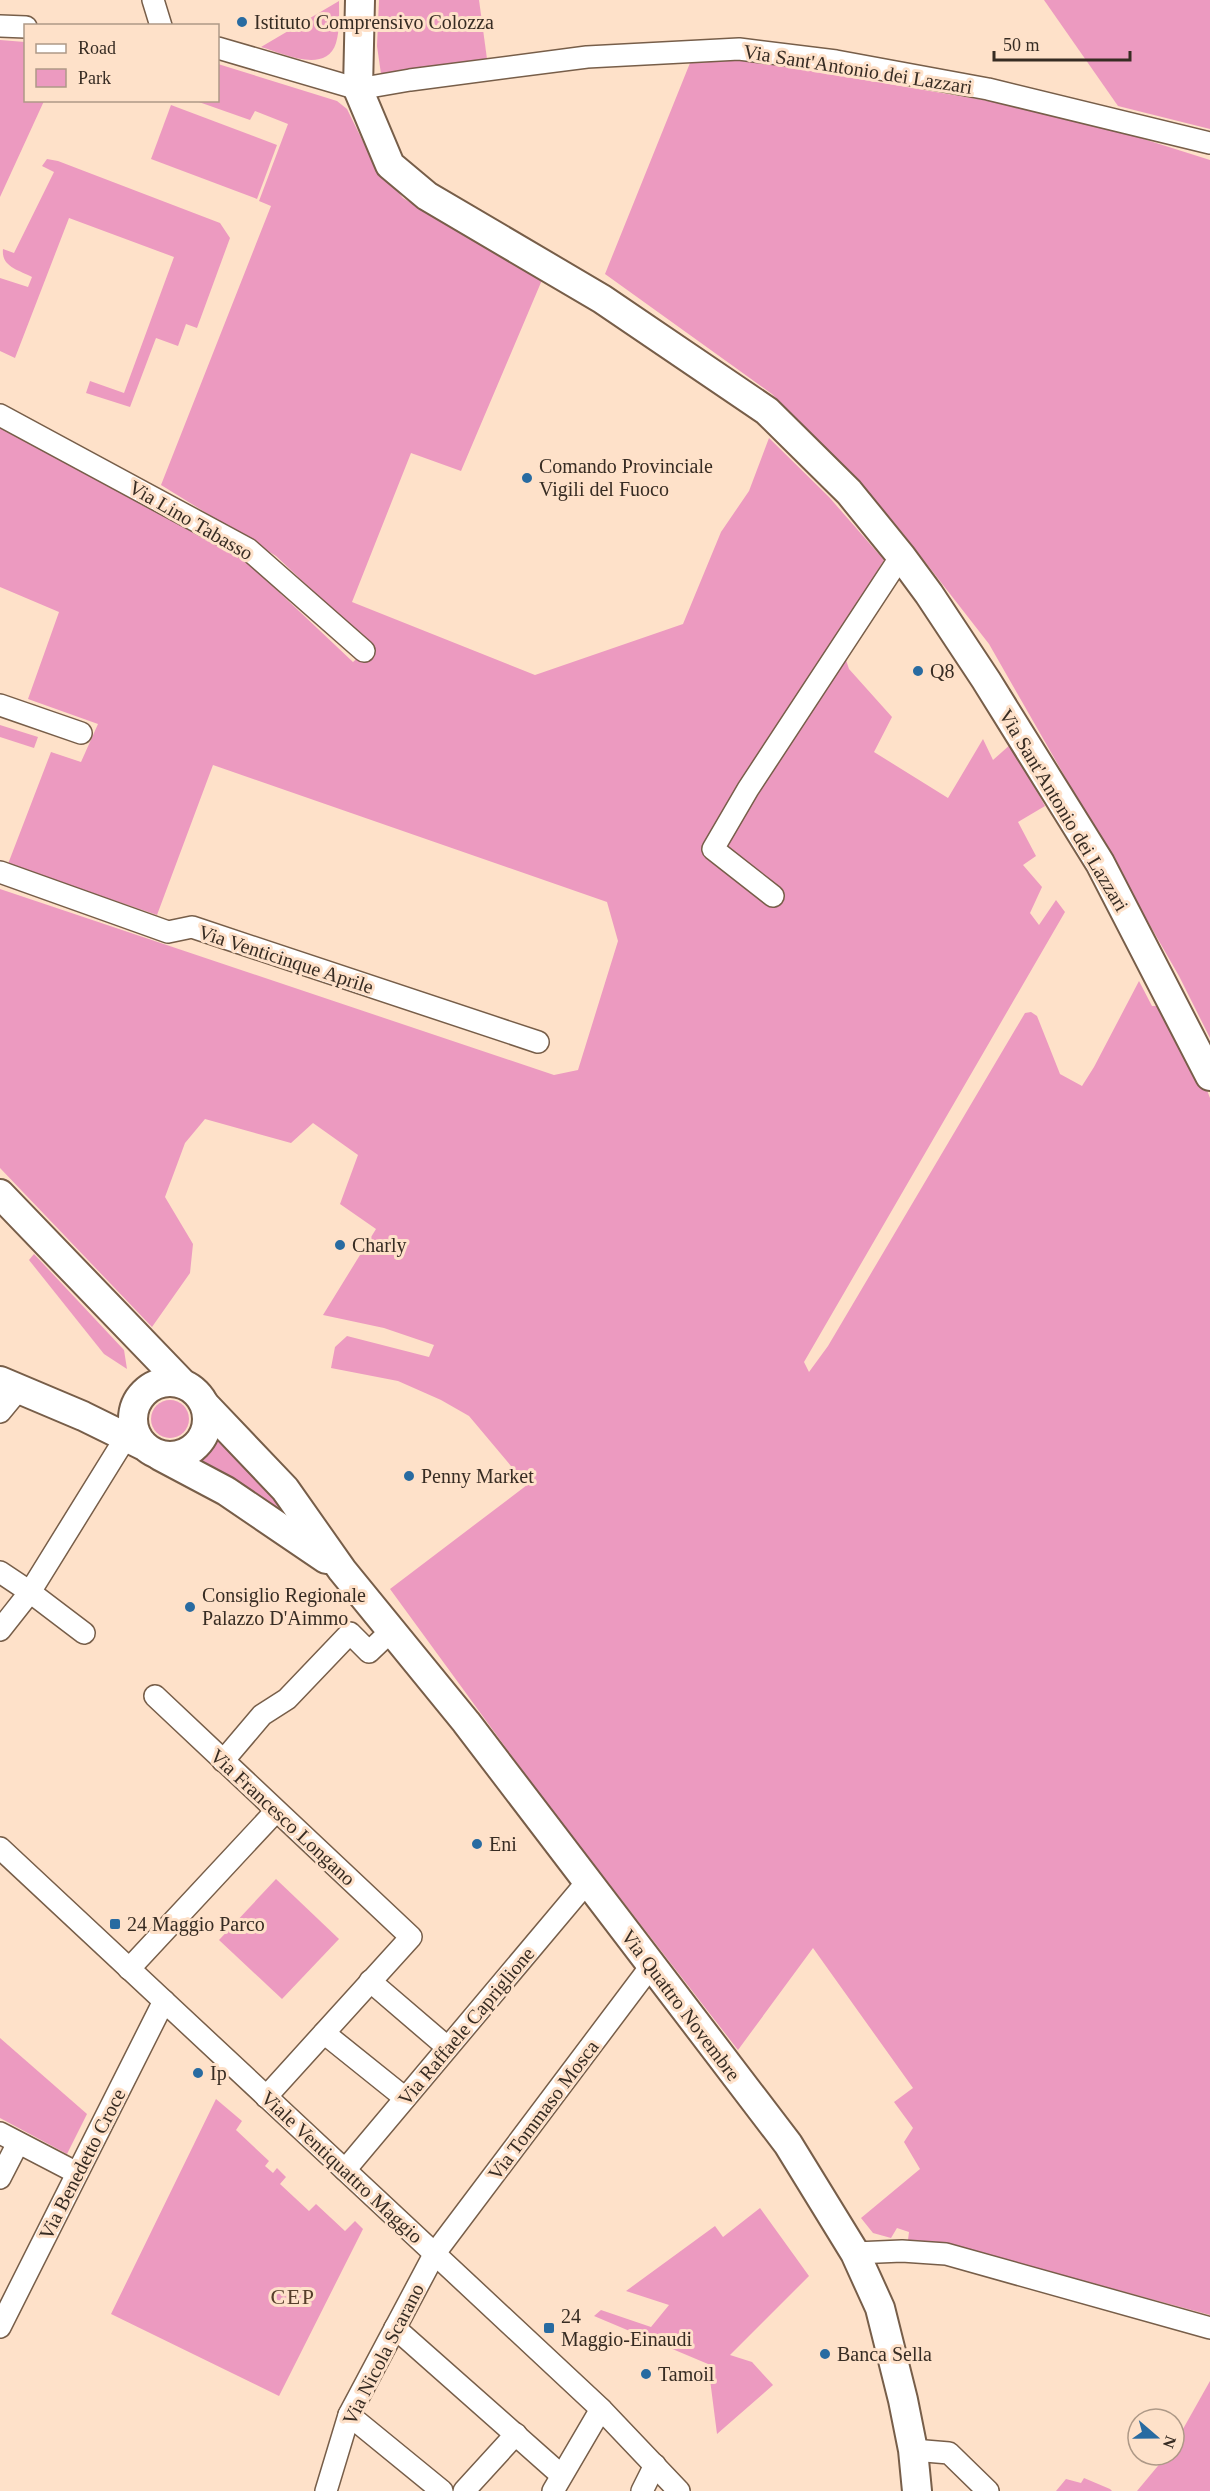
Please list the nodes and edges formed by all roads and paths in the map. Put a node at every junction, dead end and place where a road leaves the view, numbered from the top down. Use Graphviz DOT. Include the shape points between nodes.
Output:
graph roads {
  1 [pos="153,0"];
  2 [pos="360,0"];
  3 [pos="160,24"];
  4 [pos="0,26"];
  5 [pos="24,27"];
  6 [pos="219,48"];
  7 [pos="358,89"];
  8 [pos="1210,143"];
  9 [pos="0,415"];
  10 [pos="901,556"];
  11 [pos="364,651"];
  12 [pos="0,705"];
  13 [pos="81,733"];
  14 [pos="0,872"];
  15 [pos="773,896"];
  16 [pos="538,1042"];
  17 [pos="1210,1076"];
  18 [pos="0,1194"];
  19 [pos="149,1347"];
  20 [pos="183,1384"];
  21 [pos="9,1385"];
  22 [pos="141,1397"];
  23 [pos="205,1405"];
  24 [pos="0,1412"];
  25 [pos="83,1416"];
  26 [pos="143,1446"];
  27 [pos="342,1570"];
  28 [pos="0,1572"];
  29 [pos="30,1592"];
  30 [pos="0,1630"];
  31 [pos="390,1632"];
  32 [pos="84,1633"];
  33 [pos="155,1696"];
  34 [pos="223,1761"];
  35 [pos="276,1811"];
  36 [pos="0,1848"];
  37 [pos="587,1882"];
  38 [pos="651,1966"];
  39 [pos="129,1969"];
  40 [pos="370,1981"];
  41 [pos="164,2001"];
  42 [pos="324,2033"];
  43 [pos="447,2047"];
  44 [pos="266,2097"];
  45 [pos="405,2098"];
  46 [pos="9,2138"];
  47 [pos="345,2170"];
  48 [pos="77,2173"];
  49 [pos="0,2178"];
  50 [pos="435,2253"];
  51 [pos="855,2253"];
  52 [pos="0,2327"];
  53 [pos="395,2328"];
  54 [pos="1210,2328"];
  55 [pos="601,2409"];
  56 [pos="350,2415"];
  57 [pos="516,2434"];
  58 [pos="913,2450"];
  59 [pos="655,2465"];
  60 [pos="557,2483"];
  61 [pos="326,2491"];
  62 [pos="442,2491"];
  63 [pos="464,2491"];
  64 [pos="642,2491"];
  65 [pos="679,2491"];
  66 [pos="917,2491"];
  67 [pos="988,2491"];
  1 -- 3 [label="street"];
  2 -- 7 [label="main road, Via Sant'Antonio dei Lazzari"];
  4 -- 5 [label="street"];
  6 -- 7 [label="street, Via Sant'Antonio dei Lazzari"];
  7 -- 8 [label="street, Via Sant'Antonio dei Lazzari" via="587,57 739,49 836,61 988,89"];
  7 -- 10 [label="main road, Via Sant'Antonio dei Lazzari" via="390,165 427,196 602,300 767,411 849,492"];
  9 -- 11 [label="street, Via Lino Tabasso" via="248,549"];
  10 -- 15 [label="street" via="713,849"];
  10 -- 17 [label="main road, Via Sant'Antonio dei Lazzari" via="986,680 1100,863"];
  12 -- 13 [label="street"];
  14 -- 16 [label="street, Via Venticinque Aprile" via="168,932 192,927"];
  18 -- 19 [label="main road"];
  19 -- 20 [label="main road"];
  19 -- 22 [label="main road"];
  20 -- 22 [label="main road" via="164,1382"];
  20 -- 23 [label="main road" via="200,1396"];
  21 -- 24 [label="street"];
  21 -- 25 [label="main road, Via Quattro Novembre"];
  22 -- 25 [label="main road" via="105,1414"];
  22 -- 26 [label="main road" via="132,1419"];
  23 -- 26 [label="main road" via="208,1422 203,1438 192,1450 177,1457"];
  23 -- 27 [label="main road, Via Quattro Novembre" via="285,1489"];
  25 -- 26 [label="main road, Via Quattro Novembre"];
  26 -- 27 [label="main road, Via Quattro Novembre" via="225,1491"];
  26 -- 29 [label="street"];
  27 -- 31 [label="main road, Via Quattro Novembre"];
  28 -- 29 [label="street"];
  29 -- 30 [label="street"];
  29 -- 32 [label="street"];
  31 -- 34 [label="street" via="369,1652 350,1633 287,1699 262,1715"];
  31 -- 37 [label="main road, Via Quattro Novembre" via="466,1722"];
  33 -- 34 [label="street, Via Francesco Longano"];
  34 -- 35 [label="street, Via Francesco Longano"];
  35 -- 39 [label="street"];
  35 -- 40 [label="street, Via Francesco Longano" via="411,1937"];
  36 -- 39 [label="street, Viale Ventiquattro Maggio"];
  37 -- 38 [label="main road, Via Quattro Novembre"];
  37 -- 43 [label="street, Via Raffaele Capriglione"];
  38 -- 50 [label="street, Via Tommaso Mosca"];
  38 -- 51 [label="main road, Via Quattro Novembre" via="788,2144"];
  39 -- 41 [label="street, Viale Ventiquattro Maggio"];
  40 -- 42 [label="street"];
  40 -- 43 [label="street"];
  41 -- 44 [label="street, Viale Ventiquattro Maggio"];
  41 -- 48 [label="street, Via Benedetto Croce"];
  42 -- 44 [label="street"];
  42 -- 45 [label="street"];
  43 -- 45 [label="street, Via Raffaele Capriglione"];
  44 -- 47 [label="street, Viale Ventiquattro Maggio"];
  45 -- 47 [label="street, Via Raffaele Capriglione"];
  46 -- 48 [label="street"];
  46 -- 49 [label="street"];
  47 -- 50 [label="street, Viale Ventiquattro Maggio"];
  48 -- 52 [label="street, Via Benedetto Croce"];
  50 -- 53 [label="street, Via Nicola Scarano"];
  50 -- 55 [label="street, Viale Ventiquattro Maggio"];
  51 -- 54 [label="street" via="946,2254"];
  51 -- 58 [label="main road, Via Quattro Novembre" via="880,2308"];
  53 -- 56 [label="street, Via Nicola Scarano"];
  53 -- 57 [label="street"];
  55 -- 59 [label="street, Viale Ventiquattro Maggio"];
  55 -- 60 [label="street"];
  56 -- 61 [label="street, Via Nicola Scarano"];
  56 -- 62 [label="street"];
  57 -- 60 [label="street"];
  57 -- 63 [label="street"];
  58 -- 66 [label="main road, Via Quattro Novembre"];
  58 -- 67 [label="street" via="949,2453"];
  59 -- 64 [label="street"];
  59 -- 65 [label="street, Viale Ventiquattro Maggio"];
}
